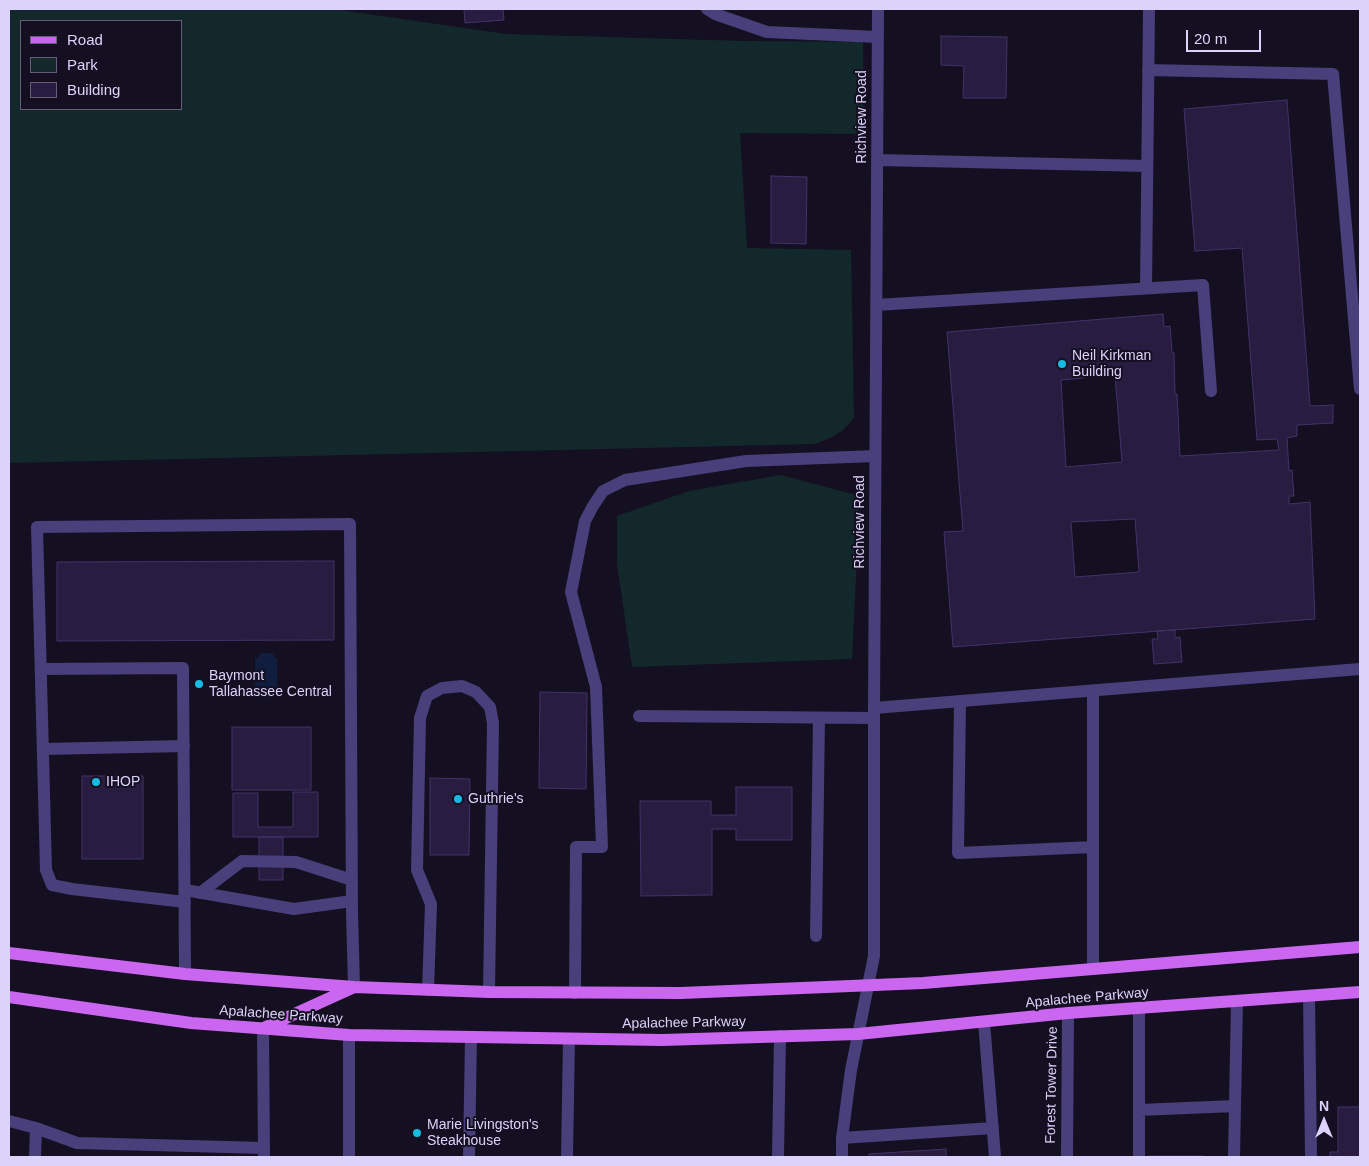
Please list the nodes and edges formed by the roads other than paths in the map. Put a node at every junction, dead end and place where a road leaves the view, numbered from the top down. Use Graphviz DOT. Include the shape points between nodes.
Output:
graph roads {
  1 [pos="707,9"];
  2 [pos="878,9"];
  3 [pos="1149,9"];
  4 [pos="878,37"];
  5 [pos="1148,70"];
  6 [pos="877,160"];
  7 [pos="1147,166"];
  8 [pos="1146,288"];
  9 [pos="876,305"];
  10 [pos="1360,389"];
  11 [pos="1211,391"];
  12 [pos="875,456"];
  13 [pos="41,669"];
  14 [pos="1360,669"];
  15 [pos="1093,691"];
  16 [pos="960,701"];
  17 [pos="874,713"];
  18 [pos="639,716"];
  19 [pos="819,718"];
  20 [pos="184,746"];
  21 [pos="43,749"];
  22 [pos="1093,847"];
  23 [pos="352,880"];
  24 [pos="200,893"];
  25 [pos="184,896"];
  26 [pos="352,901"];
  27 [pos="816,936"];
  28 [pos="1360,947"];
  29 [pos="9,953"];
  30 [pos="1093,969"];
  31 [pos="185,974"];
  32 [pos="868,986"];
  33 [pos="354,987"];
  34 [pos="428,990"];
  35 [pos="489,992"];
  36 [pos="1360,992"];
  37 [pos="574,993"];
  38 [pos="1309,996"];
  39 [pos="9,997"];
  40 [pos="1237,1001"];
  41 [pos="1139,1008"];
  42 [pos="1068,1013"];
  43 [pos="984,1022"];
  44 [pos="263,1028"];
  45 [pos="858,1034"];
  46 [pos="349,1035"];
  47 [pos="780,1036"];
  48 [pos="471,1037"];
  49 [pos="569,1039"];
  50 [pos="1235,1106"];
  51 [pos="1139,1110"];
  52 [pos="9,1121"];
  53 [pos="36,1128"];
  54 [pos="993,1128"];
  55 [pos="1235,1132"];
  56 [pos="842,1138"];
  57 [pos="264,1152"];
  58 [pos="35,1157"];
  59 [pos="349,1157"];
  60 [pos="469,1157"];
  61 [pos="567,1157"];
  62 [pos="778,1157"];
  63 [pos="842,1157"];
  64 [pos="995,1157"];
  65 [pos="1067,1157"];
  66 [pos="1139,1157"];
  67 [pos="1227,1157"];
  68 [pos="1234,1157"];
  69 [pos="1311,1157"];
  1 -- 4 [label="street" via="766,32"];
  2 -- 4 [label="street, Richview Road"];
  3 -- 5 [label="street"];
  4 -- 6 [label="street, Richview Road"];
  5 -- 7 [label="street"];
  5 -- 10 [label="street" via="1333,74"];
  6 -- 7 [label="street"];
  6 -- 9 [label="street, Richview Road"];
  7 -- 8 [label="street"];
  8 -- 9 [label="street"];
  8 -- 11 [label="street" via="1203,285"];
  9 -- 12 [label="street, Richview Road"];
  12 -- 17 [label="street, Richview Road"];
  12 -- 37 [label="street" via="746,461 624,480 603,491 593,506 585,521 571,592 596,687 602,847 576,847"];
  13 -- 20 [label="street" via="184,668"];
  13 -- 21 [label="street"];
  13 -- 23 [label="street" via="37,527 350,524"];
  14 -- 15 [label="street"];
  15 -- 16 [label="street"];
  15 -- 22 [label="street"];
  16 -- 17 [label="street"];
  16 -- 22 [label="street" via="958,853"];
  17 -- 19 [label="street"];
  17 -- 32 [label="street, Richview Road" via="874,956"];
  18 -- 19 [label="street"];
  19 -- 27 [label="street"];
  20 -- 21 [label="street"];
  20 -- 25 [label="street"];
  21 -- 25 [label="street" via="46,870 52,885"];
  22 -- 30 [label="street"];
  23 -- 24 [label="street" via="296,862 242,861"];
  23 -- 26 [label="street"];
  24 -- 25 [label="street"];
  24 -- 26 [label="street" via="294,909"];
  25 -- 31 [label="street"];
  26 -- 33 [label="street"];
  28 -- 30 [label="main road, Apalachee Parkway"];
  29 -- 31 [label="main road, Apalachee Parkway"];
  30 -- 32 [label="main road, Apalachee Parkway"];
  31 -- 33 [label="main road, Apalachee Parkway"];
  32 -- 37 [label="main road, Apalachee Parkway" via="681,993"];
  32 -- 45 [label="street, Richview Road"];
  33 -- 34 [label="main road, Apalachee Parkway"];
  33 -- 44 [label="main road"];
  34 -- 35 [label="main road, Apalachee Parkway"];
  34 -- 35 [label="street" via="431,904 417,870 420,718 427,696 442,688 462,686 476,692 490,707 493,723"];
  35 -- 37 [label="main road, Apalachee Parkway"];
  36 -- 38 [label="main road, Apalachee Parkway"];
  38 -- 40 [label="main road, Apalachee Parkway"];
  38 -- 69 [label="street"];
  39 -- 44 [label="main road, Apalachee Parkway" via="191,1023"];
  40 -- 41 [label="main road, Apalachee Parkway"];
  40 -- 50 [label="street"];
  41 -- 42 [label="main road, Apalachee Parkway"];
  41 -- 51 [label="street"];
  42 -- 43 [label="main road, Apalachee Parkway"];
  42 -- 65 [label="street, Forest Tower Drive"];
  43 -- 45 [label="main road, Apalachee Parkway"];
  43 -- 54 [label="street"];
  44 -- 46 [label="main road, Apalachee Parkway"];
  44 -- 57 [label="street"];
  45 -- 47 [label="main road, Apalachee Parkway"];
  45 -- 56 [label="street, Richview Road"];
  46 -- 48 [label="main road, Apalachee Parkway"];
  46 -- 59 [label="street"];
  47 -- 49 [label="main road, Apalachee Parkway"];
  47 -- 62 [label="street"];
  48 -- 49 [label="main road, Apalachee Parkway"];
  48 -- 60 [label="street"];
  49 -- 61 [label="street"];
  50 -- 51 [label="street"];
  50 -- 55 [label="street"];
  51 -- 66 [label="street"];
  52 -- 53 [label="street"];
  53 -- 57 [label="street" via="77,1143"];
  53 -- 58 [label="street"];
  54 -- 56 [label="street"];
  54 -- 64 [label="street"];
  55 -- 67 [label="street"];
  55 -- 68 [label="street"];
  56 -- 63 [label="street, Richview Road"];
}
